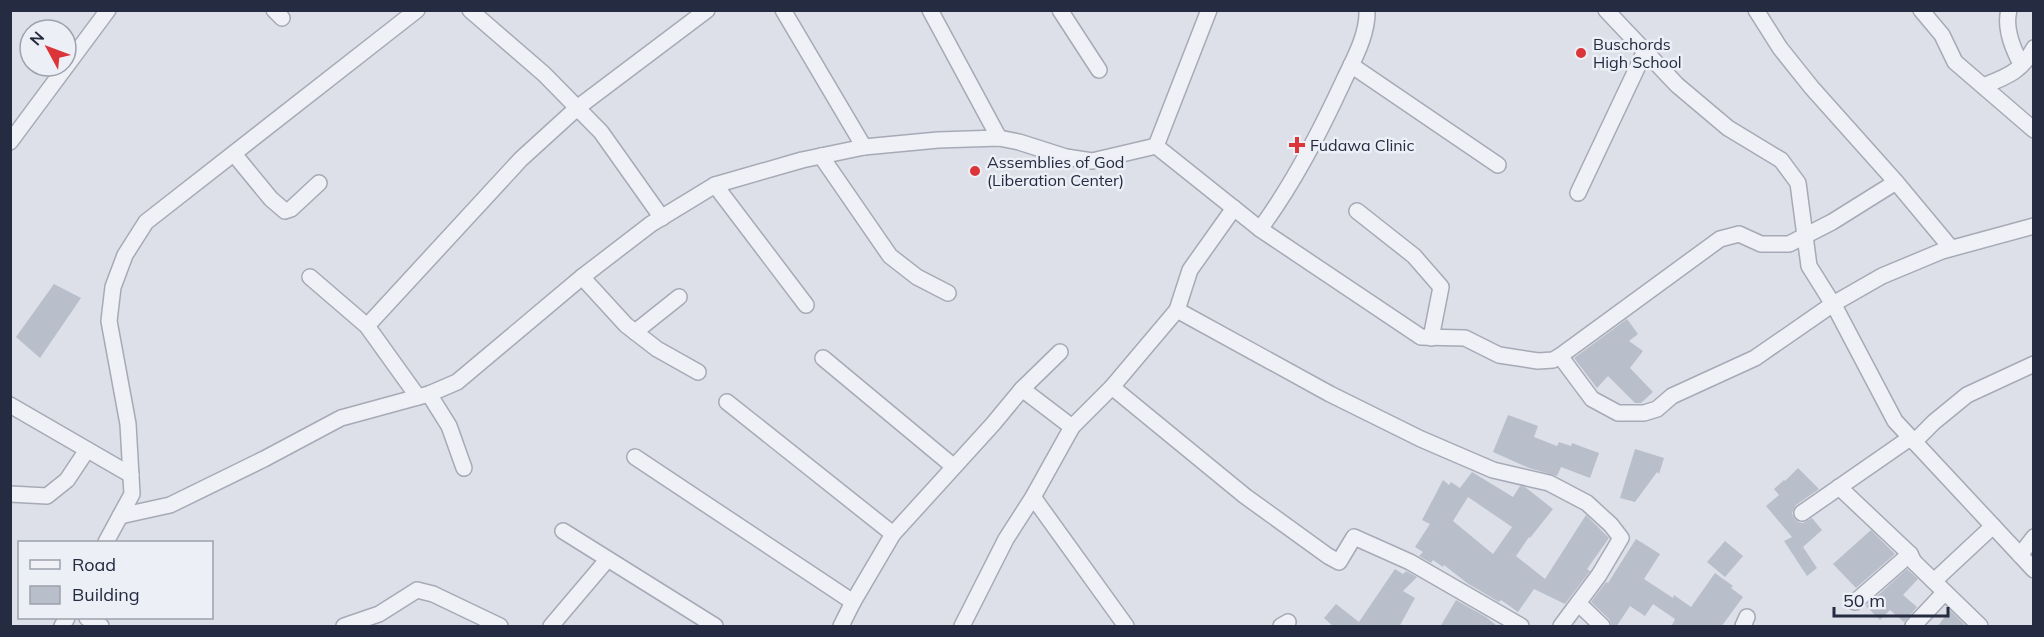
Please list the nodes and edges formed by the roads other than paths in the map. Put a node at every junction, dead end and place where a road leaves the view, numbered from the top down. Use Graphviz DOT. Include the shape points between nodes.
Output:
graph roads {
  1 [pos="108,10"];
  2 [pos="417,10"];
  3 [pos="470,10"];
  4 [pos="707,10"];
  5 [pos="783,10"];
  6 [pos="930,10"];
  7 [pos="1060,10"];
  8 [pos="1209,10"];
  9 [pos="1367,10"];
  10 [pos="1606,10"];
  11 [pos="1756,10"];
  12 [pos="1921,10"];
  13 [pos="2010,10"];
  14 [pos="2034,48"];
  15 [pos="1646,51"];
  16 [pos="2021,64"];
  17 [pos="1351,65"];
  18 [pos="1100,70"];
  19 [pos="1983,86"];
  20 [pos="577,108"];
  21 [pos="2034,130"];
  22 [pos="999,138"];
  23 [pos="10,142"];
  24 [pos="1156,146"];
  25 [pos="864,147"];
  26 [pos="234,154"];
  27 [pos="821,156"];
  28 [pos="1498,165"];
  29 [pos="1896,182"];
  30 [pos="319,183"];
  31 [pos="714,185"];
  32 [pos="1578,193"];
  33 [pos="1234,208"];
  34 [pos="1357,211"];
  35 [pos="662,218"];
  36 [pos="2034,226"];
  37 [pos="1260,229"];
  38 [pos="1806,235"];
  39 [pos="1951,248"];
  40 [pos="310,277"];
  41 [pos="582,277"];
  42 [pos="948,293"];
  43 [pos="678,297"];
  44 [pos="1833,304"];
  45 [pos="806,305"];
  46 [pos="1178,310"];
  47 [pos="368,326"];
  48 [pos="635,332"];
  49 [pos="1431,338"];
  50 [pos="1060,352"];
  51 [pos="1560,356"];
  52 [pos="823,358"];
  53 [pos="2034,364"];
  54 [pos="698,372"];
  55 [pos="1112,387"];
  56 [pos="1022,389"];
  57 [pos="423,395"];
  58 [pos="727,402"];
  59 [pos="10,405"];
  60 [pos="1072,427"];
  61 [pos="1912,440"];
  62 [pos="87,450"];
  63 [pos="635,457"];
  64 [pos="953,466"];
  65 [pos="464,468"];
  66 [pos="131,476"];
  67 [pos="1839,487"];
  68 [pos="10,494"];
  69 [pos="1033,497"];
  70 [pos="1802,513"];
  71 [pos="120,516"];
  72 [pos="1992,526"];
  73 [pos="563,531"];
  74 [pos="893,534"];
  75 [pos="2034,537"];
  76 [pos="107,541"];
  77 [pos="1910,554"];
  78 [pos="2019,555"];
  79 [pos="608,560"];
  80 [pos="2034,570"];
  81 [pos="1934,581"];
  82 [pos="1945,592"];
  83 [pos="853,602"];
  84 [pos="1855,602"];
  85 [pos="1579,604"];
  86 [pos="344,627"];
  87 [pos="500,627"];
  88 [pos="551,627"];
  89 [pos="715,627"];
  90 [pos="841,627"];
  91 [pos="962,627"];
  92 [pos="1126,627"];
  93 [pos="1521,627"];
  94 [pos="1561,627"];
  95 [pos="1602,627"];
  96 [pos="1913,627"];
  97 [pos="1980,627"];
  1 -- 23 [label="street"];
  2 -- 26 [label="street"];
  3 -- 20 [label="street"];
  4 -- 20 [label="street"];
  5 -- 25 [label="street"];
  6 -- 22 [label="street"];
  7 -- 18 [label="street"];
  8 -- 24 [label="street"];
  9 -- 17 [label="street" via="1368,23"];
  10 -- 15 [label="street"];
  11 -- 29 [label="street" via="1812,88"];
  12 -- 19 [label="street" via="1942,35 1955,62"];
  13 -- 16 [label="street" via="2007,20"];
  14 -- 16 [label="street"];
  15 -- 32 [label="street"];
  15 -- 38 [label="street" via="1677,85 1728,128 1781,160 1798,183"];
  16 -- 19 [label="street" via="2011,75"];
  17 -- 28 [label="street"];
  17 -- 37 [label="street" via="1280,201"];
  19 -- 21 [label="street"];
  20 -- 35 [label="street" via="601,132"];
  20 -- 47 [label="street" via="521,159"];
  22 -- 24 [label="street" via="1092,161"];
  22 -- 25 [label="street"];
  24 -- 33 [label="street"];
  25 -- 27 [label="street"];
  26 -- 30 [label="street" via="285,211"];
  26 -- 66 [label="street" via="146,222 125,255 113,287 109,321 128,424"];
  27 -- 31 [label="street"];
  27 -- 42 [label="street" via="890,256 917,277"];
  29 -- 38 [label="street"];
  29 -- 39 [label="street"];
  31 -- 35 [label="street"];
  31 -- 45 [label="street"];
  33 -- 37 [label="street"];
  33 -- 46 [label="street" via="1190,270"];
  34 -- 49 [label="street" via="1414,256 1441,287"];
  35 -- 41 [label="street"];
  36 -- 39 [label="street"];
  37 -- 49 [label="street" via="1421,338"];
  38 -- 44 [label="street" via="1809,266"];
  38 -- 51 [label="street" via="1789,244 1761,244 1739,234 1720,239"];
  39 -- 44 [label="street" via="1882,276"];
  40 -- 47 [label="street"];
  41 -- 48 [label="street"];
  41 -- 57 [label="street" via="457,382"];
  43 -- 48 [label="street"];
  44 -- 51 [label="street" via="1755,358 1644,413 1618,413 1592,399"];
  44 -- 61 [label="street" via="1895,421"];
  46 -- 55 [label="street"];
  46 -- 85 [label="street" via="1420,439 1494,470 1550,483 1587,503 1621,538"];
  47 -- 57 [label="street"];
  48 -- 54 [label="street"];
  49 -- 51 [label="street" via="1465,338 1499,354 1538,361"];
  50 -- 56 [label="street"];
  52 -- 64 [label="street"];
  53 -- 61 [label="street" via="1967,395"];
  55 -- 60 [label="street"];
  55 -- 93 [label="street" via="1245,496 1328,556 1339,562 1354,537 1410,562"];
  56 -- 60 [label="street"];
  56 -- 64 [label="street"];
  57 -- 65 [label="street" via="449,426"];
  57 -- 71 [label="street" via="341,418 170,505"];
  58 -- 74 [label="street"];
  59 -- 62 [label="street"];
  60 -- 69 [label="street"];
  61 -- 67 [label="street"];
  61 -- 72 [label="street"];
  62 -- 66 [label="street"];
  62 -- 68 [label="street" via="67,480 47,496"];
  63 -- 83 [label="street"];
  64 -- 74 [label="street"];
  66 -- 71 [label="street" via="132,494"];
  67 -- 70 [label="street"];
  67 -- 77 [label="street"];
  69 -- 91 [label="street" via="1006,539"];
  69 -- 92 [label="street"];
  71 -- 76 [label="street"];
  72 -- 78 [label="street"];
  72 -- 81 [label="street"];
  73 -- 79 [label="street"];
  74 -- 83 [label="street"];
  75 -- 78 [label="street"];
  77 -- 81 [label="street"];
  77 -- 84 [label="street"];
  78 -- 80 [label="street"];
  79 -- 88 [label="street"];
  79 -- 89 [label="street"];
  81 -- 82 [label="street"];
  82 -- 96 [label="street"];
  82 -- 97 [label="street"];
  83 -- 90 [label="street"];
  85 -- 94 [label="street"];
  85 -- 95 [label="street"];
  86 -- 87 [label="street" via="379,614 417,590 434,594"];
}
